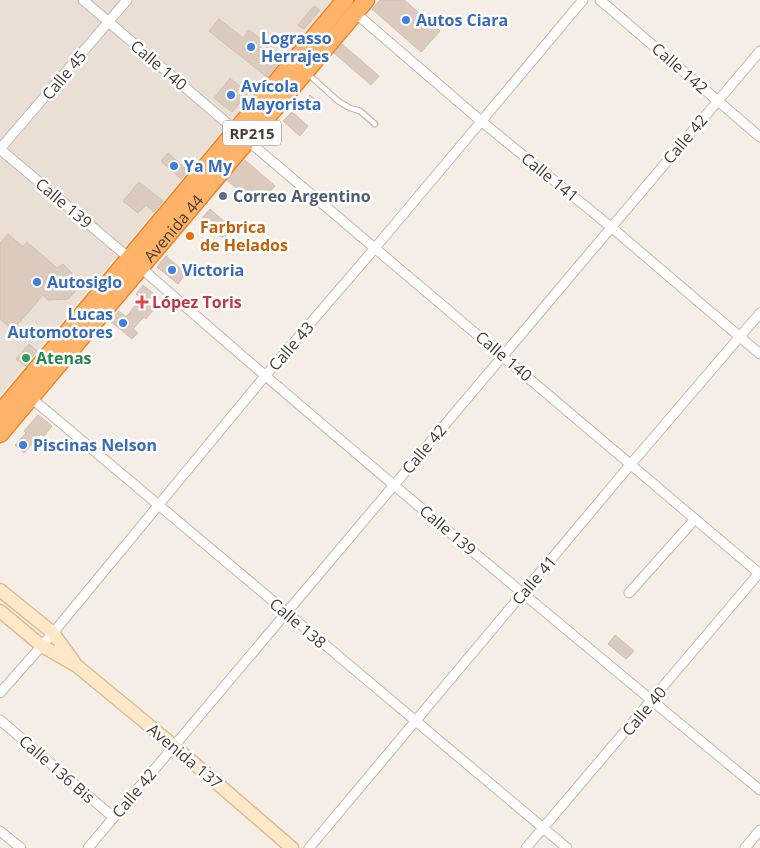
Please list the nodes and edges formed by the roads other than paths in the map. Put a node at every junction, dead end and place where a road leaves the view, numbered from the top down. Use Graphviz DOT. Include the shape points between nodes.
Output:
graph roads {
  1 [pos="84,0"];
  2 [pos="127,0"];
  3 [pos="583,0"];
  4 [pos="600,0"];
  5 [pos="350,3"];
  6 [pos="109,22"];
  7 [pos="760,50"];
  8 [pos="305,71"];
  9 [pos="718,101"];
  10 [pos="481,121"];
  11 [pos="375,124"];
  12 [pos="241,135"];
  13 [pos="760,137"];
  14 [pos="0,149"];
  15 [pos="611,227"];
  16 [pos="375,248"];
  17 [pos="134,262"];
  18 [pos="760,313"];
  19 [pos="740,337"];
  20 [pos="760,354"];
  21 [pos="502,355"];
  22 [pos="265,376"];
  23 [pos="30,398"];
  24 [pos="0,412"];
  25 [pos="0,434"];
  26 [pos="630,464"];
  27 [pos="394,486"];
  28 [pos="158,506"];
  29 [pos="695,519"];
  30 [pos="760,573"];
  31 [pos="0,590"];
  32 [pos="524,593"];
  33 [pos="629,593"];
  34 [pos="0,611"];
  35 [pos="286,613"];
  36 [pos="52,634"];
  37 [pos="42,646"];
  38 [pos="77,666"];
  39 [pos="0,693"];
  40 [pos="652,701"];
  41 [pos="0,720"];
  42 [pos="414,721"];
  43 [pos="174,746"];
  44 [pos="760,790"];
  45 [pos="114,817"];
  46 [pos="543,828"];
  47 [pos="760,830"];
  48 [pos="0,831"];
  49 [pos="21,848"];
  50 [pos="88,848"];
  51 [pos="292,848"];
  52 [pos="309,848"];
  53 [pos="526,848"];
  54 [pos="567,848"];
  55 [pos="745,848"];
  1 -- 6 [label="street, Calle 140"];
  2 -- 6 [label="street, Calle 45"];
  3 -- 10 [label="street, Calle 43"];
  4 -- 9 [label="street, Calle 142"];
  5 -- 8 [label="highway, Avenida 44 / RP215"];
  5 -- 10 [label="street, Calle 141"];
  5 -- 12 [label="highway, Avenida 44 / RP215"];
  6 -- 12 [label="street, Calle 140"];
  6 -- 14 [label="street, Calle 45"];
  7 -- 9 [label="street, Calle 42"];
  8 -- 11 [label="lane" via="338,101 360,111"];
  8 -- 12 [label="highway, Avenida 44 / RP215"];
  9 -- 13 [label="street, Calle 142"];
  9 -- 15 [label="street, Calle 42"];
  10 -- 15 [label="street, Calle 141"];
  10 -- 16 [label="street, Calle 43"];
  12 -- 16 [label="street, Calle 140"];
  12 -- 17 [label="highway, Avenida 44 / RP215"];
  14 -- 17 [label="street, Calle 139"];
  15 -- 19 [label="street, Calle 141"];
  15 -- 21 [label="street, Calle 42"];
  16 -- 21 [label="street, Calle 140"];
  16 -- 22 [label="street, Calle 43"];
  17 -- 22 [label="street, Calle 139"];
  17 -- 23 [label="highway, Avenida 44 / RP215"];
  17 -- 24 [label="highway, Avenida 44 / RP215"];
  18 -- 19 [label="street, Calle 41"];
  19 -- 20 [label="street, Calle 141"];
  19 -- 26 [label="street, Calle 41"];
  21 -- 26 [label="street, Calle 140"];
  21 -- 27 [label="street, Calle 42"];
  22 -- 27 [label="street, Calle 139"];
  22 -- 28 [label="street, Calle 43"];
  23 -- 25 [label="highway, Avenida 44 / RP215"];
  23 -- 28 [label="street, Calle 138"];
  26 -- 29 [label="street, Calle 140"];
  26 -- 32 [label="street, Calle 41"];
  27 -- 32 [label="street, Calle 139"];
  27 -- 35 [label="street, Calle 42"];
  28 -- 35 [label="street, Calle 138"];
  28 -- 36 [label="street, Calle 43"];
  29 -- 30 [label="street, Calle 140"];
  29 -- 33 [label="street"];
  30 -- 40 [label="street, Calle 40"];
  31 -- 36 [label="street, Avenida 137"];
  32 -- 40 [label="street, Calle 139"];
  32 -- 42 [label="street, Calle 41"];
  34 -- 37 [label="street, Avenida 137"];
  35 -- 42 [label="street, Calle 138"];
  35 -- 43 [label="street, Calle 42"];
  36 -- 37 [label="street, Calle 43"];
  36 -- 38 [label="street, Avenida 137"];
  37 -- 38 [label="street, Avenida 137"];
  37 -- 39 [label="street, Calle 43"];
  38 -- 43 [label="street, Avenida 137"];
  40 -- 44 [label="street, Calle 139"];
  40 -- 46 [label="street, Calle 40"];
  41 -- 45 [label="street, Calle 136 Bis"];
  42 -- 46 [label="street, Calle 138"];
  42 -- 52 [label="street, Calle 41"];
  43 -- 45 [label="street, Calle 42"];
  43 -- 51 [label="street, Avenida 137"];
  45 -- 50 [label="street, Calle 42"];
  46 -- 53 [label="street, Calle 40"];
  46 -- 54 [label="street, Calle 138"];
  47 -- 55 [label="street"];
  48 -- 49 [label="street"];
}
